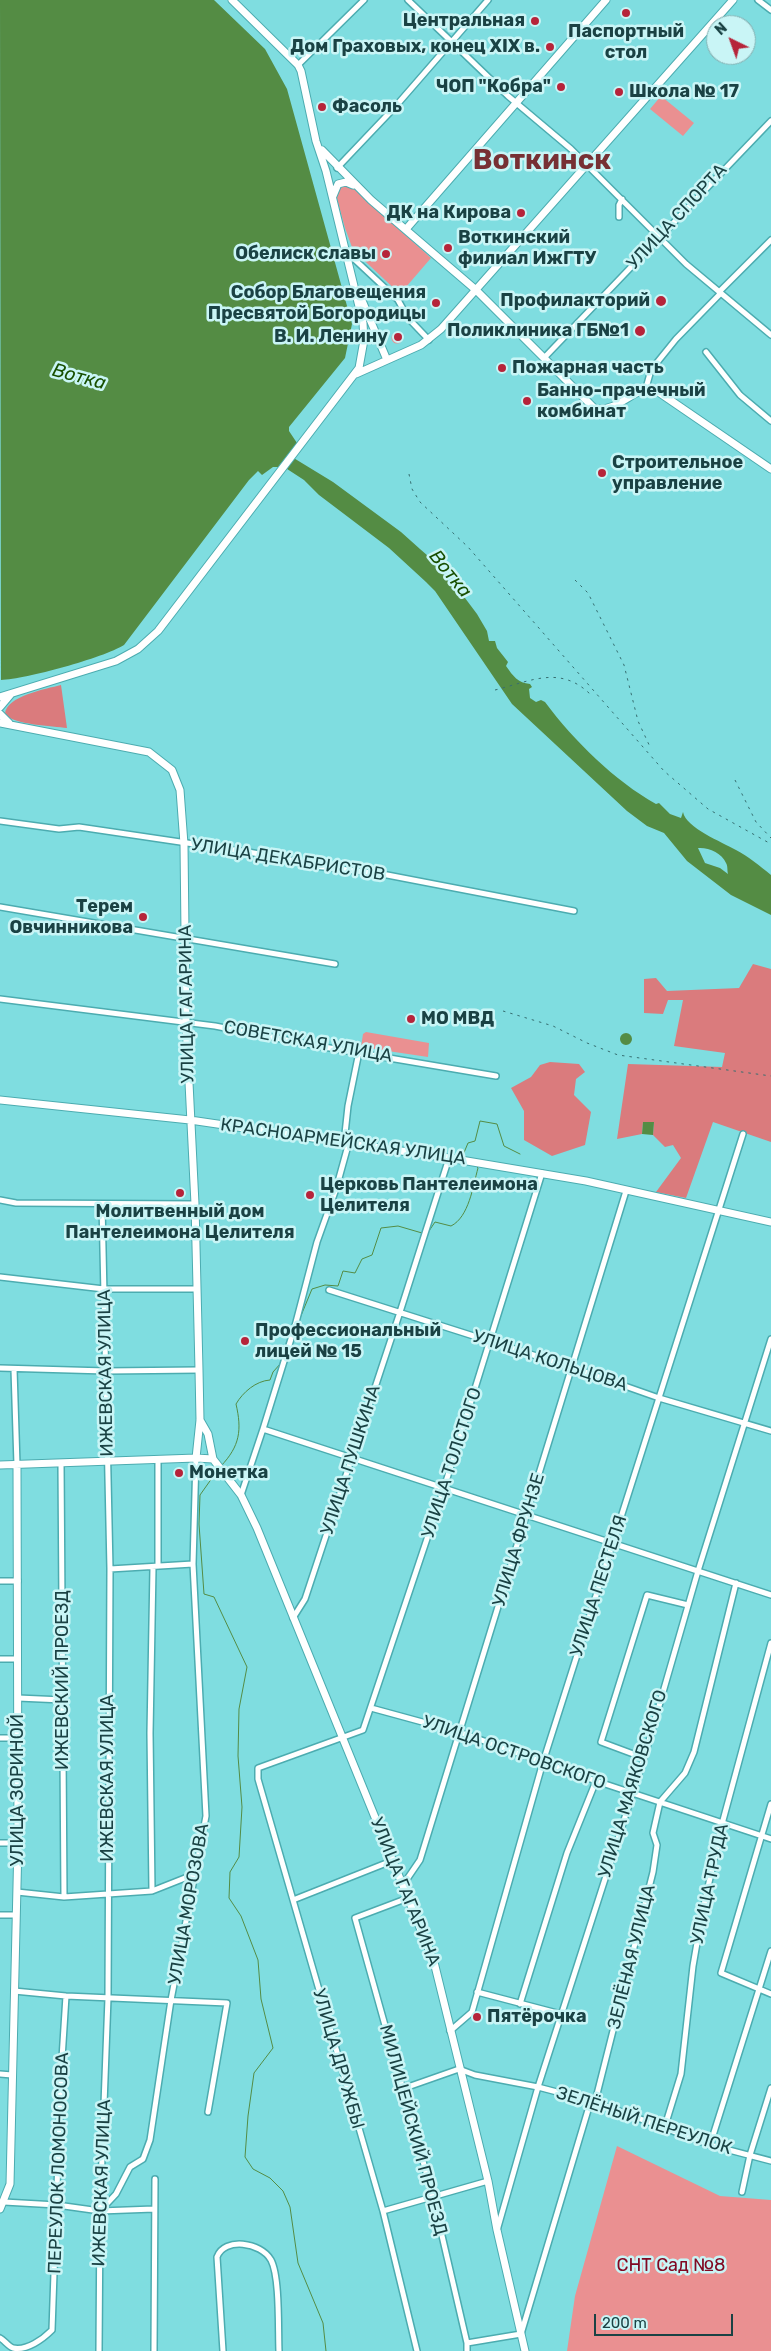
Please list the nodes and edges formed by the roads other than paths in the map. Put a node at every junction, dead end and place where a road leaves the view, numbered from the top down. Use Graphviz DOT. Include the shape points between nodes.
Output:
graph roads {
  1 [pos="232,0"];
  2 [pos="364,0"];
  3 [pos="408,0"];
  4 [pos="488,0"];
  5 [pos="606,0"];
  6 [pos="733,0"];
  7 [pos="758,0"];
  8 [pos="771,10"];
  9 [pos="452,41"];
  10 [pos="298,65"];
  11 [pos="516,102"];
  12 [pos="771,121"];
  13 [pos="316,141"];
  14 [pos="587,163"];
  15 [pos="337,168"];
  16 [pos="356,186"];
  17 [pos="622,199"];
  18 [pos="332,201"];
  19 [pos="619,217"];
  20 [pos="407,228"];
  21 [pos="658,237"];
  22 [pos="771,240"];
  23 [pos="347,258"];
  24 [pos="353,277"];
  25 [pos="476,290"];
  26 [pos="720,293"];
  27 [pos="771,335"];
  28 [pos="428,340"];
  29 [pos="706,352"];
  30 [pos="544,358"];
  31 [pos="387,360"];
  32 [pos="356,374"];
  33 [pos="646,388"];
  34 [pos="771,421"];
  35 [pos="771,470"];
  36 [pos="14,691"];
  37 [pos="0,697"];
  38 [pos="0,707"];
  39 [pos="0,714"];
  40 [pos="0,723"];
  41 [pos="13,726"];
  42 [pos="0,821"];
  43 [pos="184,844"];
  44 [pos="0,907"];
  45 [pos="574,911"];
  46 [pos="185,939"];
  47 [pos="335,964"];
  48 [pos="0,999"];
  49 [pos="186,1022"];
  50 [pos="359,1052"];
  51 [pos="496,1076"];
  52 [pos="0,1100"];
  53 [pos="190,1120"];
  54 [pos="743,1134"];
  55 [pos="347,1143"];
  56 [pos="449,1158"];
  57 [pos="542,1173"];
  58 [pos="626,1190"];
  59 [pos="0,1200"];
  60 [pos="102,1204"];
  61 [pos="195,1204"];
  62 [pos="718,1212"];
  63 [pos="771,1222"];
  64 [pos="0,1277"];
  65 [pos="104,1289"];
  66 [pos="197,1289"];
  67 [pos="329,1290"];
  68 [pos="400,1312"];
  69 [pos="771,1339"];
  70 [pos="491,1341"];
  71 [pos="572,1367"];
  72 [pos="0,1368"];
  73 [pos="14,1369"];
  74 [pos="199,1370"];
  75 [pos="106,1371"];
  76 [pos="659,1398"];
  77 [pos="200,1420"];
  78 [pos="746,1423"];
  79 [pos="263,1429"];
  80 [pos="771,1431"];
  81 [pos="196,1458"];
  82 [pos="352,1458"];
  83 [pos="158,1459"];
  84 [pos="213,1459"];
  85 [pos="108,1461"];
  86 [pos="61,1463"];
  87 [pos="0,1465"];
  88 [pos="17,1465"];
  89 [pos="444,1488"];
  90 [pos="241,1495"];
  91 [pos="527,1515"];
  92 [pos="613,1542"];
  93 [pos="193,1564"];
  94 [pos="156,1567"];
  95 [pos="110,1569"];
  96 [pos="698,1571"];
  97 [pos="0,1581"];
  98 [pos="18,1581"];
  99 [pos="736,1583"];
  100 [pos="771,1595"];
  101 [pos="688,1606"];
  102 [pos="294,1618"];
  103 [pos="771,1643"];
  104 [pos="0,1659"];
  105 [pos="18,1659"];
  106 [pos="18,1698"];
  107 [pos="63,1700"];
  108 [pos="371,1708"];
  109 [pos="460,1732"];
  110 [pos="341,1737"];
  111 [pos="0,1738"];
  112 [pos="19,1738"];
  113 [pos="644,1758"];
  114 [pos="543,1762"];
  115 [pos="596,1781"];
  116 [pos="632,1792"];
  117 [pos="660,1802"];
  118 [pos="771,1804"];
  119 [pos="722,1824"];
  120 [pos="761,1836"];
  121 [pos="771,1840"];
  122 [pos="0,1843"];
  123 [pos="18,1843"];
  124 [pos="394,1860"];
  125 [pos="195,1874"];
  126 [pos="403,1885"];
  127 [pos="17,1892"];
  128 [pos="152,1892"];
  129 [pos="107,1894"];
  130 [pos="64,1897"];
  131 [pos="408,1898"];
  132 [pos="293,1900"];
  133 [pos="0,1915"];
  134 [pos="16,1915"];
  135 [pos="771,1951"];
  136 [pos="758,1990"];
  137 [pos="14,1991"];
  138 [pos="477,1992"];
  139 [pos="771,1994"];
  140 [pos="66,1996"];
  141 [pos="108,1998"];
  142 [pos="172,2000"];
  143 [pos="520,2004"];
  144 [pos="560,2014"];
  145 [pos="450,2031"];
  146 [pos="459,2069"];
  147 [pos="0,2074"];
  148 [pos="12,2075"];
  149 [pos="538,2087"];
  150 [pos="771,2088"];
  151 [pos="402,2089"];
  152 [pos="596,2102"];
  153 [pos="208,2112"];
  154 [pos="665,2126"];
  155 [pos="710,2145"];
  156 [pos="750,2155"];
  157 [pos="771,2161"];
  158 [pos="155,2179"];
  159 [pos="488,2181"];
  160 [pos="742,2192"];
  161 [pos="433,2197"];
  162 [pos="2,2205"];
  163 [pos="57,2205"];
  164 [pos="154,2209"];
  165 [pos="100,2211"];
  166 [pos="383,2211"];
  167 [pos="497,2230"];
  168 [pos="521,2334"];
  169 [pos="0,2338"];
  170 [pos="467,2343"];
  171 [pos="99,2351"];
  172 [pos="154,2351"];
  173 [pos="223,2351"];
  174 [pos="279,2351"];
  175 [pos="417,2351"];
  176 [pos="467,2351"];
  177 [pos="525,2351"];
  1 -- 10 [label="main road"];
  2 -- 10 [label="street"];
  3 -- 9 [label="street"];
  4 -- 9 [label="street"];
  5 -- 11 [label="main road"];
  6 -- 14 [label="main road"];
  7 -- 8 [label="street"];
  9 -- 11 [label="street"];
  9 -- 15 [label="street"];
  10 -- 13 [label="main road"];
  11 -- 14 [label="street"];
  11 -- 20 [label="main road"];
  12 -- 21 [label="street, УЛИЦА СПОРТА"];
  13 -- 15 [label="main road"];
  13 -- 18 [label="main road"];
  14 -- 17 [label="street"];
  14 -- 25 [label="main road"];
  15 -- 16 [label="main road"];
  16 -- 18 [label="main road" via="346,182 338,184"];
  16 -- 20 [label="main road"];
  17 -- 19 [label="street"];
  17 -- 21 [label="street"];
  18 -- 23 [label="main road"];
  20 -- 25 [label="main road"];
  21 -- 26 [label="street"];
  21 -- 30 [label="street, УЛИЦА СПОРТА"];
  22 -- 26 [label="street"];
  23 -- 24 [label="main road"];
  23 -- 28 [label="street" via="353,258 367,268 398,300 408,318"];
  24 -- 31 [label="main road"];
  24 -- 32 [label="main road" via="364,331 362,357"];
  25 -- 28 [label="main road"];
  25 -- 30 [label="main road"];
  26 -- 27 [label="street"];
  26 -- 33 [label="street" via="651,370"];
  28 -- 31 [label="main road"];
  29 -- 34 [label="street" via="740,395"];
  30 -- 33 [label="main road" via="596,409 613,408"];
  31 -- 32 [label="main road"];
  32 -- 36 [label="main road" via="145,644 116,661"];
  33 -- 35 [label="main road" via="656,390"];
  36 -- 37 [label="main road"];
  36 -- 38 [label="main road"];
  39 -- 41 [label="main road"];
  40 -- 41 [label="main road, УЛИЦА ГАГАРИНА"];
  41 -- 43 [label="main road, УЛИЦА ГАГАРИНА" via="135,749 158,757 172,770 180,790"];
  42 -- 43 [label="street, УЛИЦА ДЕКАБРИСТОВ" via="59,829 79,827"];
  43 -- 45 [label="street, УЛИЦА ДЕКАБРИСТОВ" via="382,874"];
  43 -- 46 [label="main road, УЛИЦА ГАГАРИНА"];
  44 -- 46 [label="street"];
  46 -- 47 [label="street"];
  46 -- 49 [label="main road, УЛИЦА ГАГАРИНА"];
  48 -- 49 [label="street, СОВЕТСКАЯ УЛИЦА"];
  49 -- 50 [label="street, СОВЕТСКАЯ УЛИЦА"];
  49 -- 53 [label="main road, УЛИЦА ГАГАРИНА"];
  50 -- 51 [label="street, СОВЕТСКАЯ УЛИЦА"];
  50 -- 55 [label="street" via="348,1106"];
  52 -- 53 [label="main road, КРАСНОАРМЕЙСКАЯ УЛИЦА"];
  53 -- 55 [label="main road, КРАСНОАРМЕЙСКАЯ УЛИЦА"];
  53 -- 61 [label="main road, УЛИЦА ГАГАРИНА"];
  54 -- 62 [label="street, УЛИЦА ПЕСТЕЛЯ"];
  55 -- 56 [label="main road, КРАСНОАРМЕЙСКАЯ УЛИЦА"];
  55 -- 79 [label="street"];
  56 -- 57 [label="main road, КРАСНОАРМЕЙСКАЯ УЛИЦА"];
  56 -- 68 [label="street, УЛИЦА ПУШКИНА"];
  57 -- 58 [label="main road, КРАСНОАРМЕЙСКАЯ УЛИЦА"];
  57 -- 70 [label="street, УЛИЦА ТОЛСТОГО"];
  58 -- 62 [label="main road, КРАСНОАРМЕЙСКАЯ УЛИЦА"];
  58 -- 71 [label="street, УЛИЦА ФРУНЗЕ"];
  59 -- 60 [label="street"];
  60 -- 61 [label="street"];
  60 -- 65 [label="street, ИЖЕВСКАЯ УЛИЦА"];
  61 -- 66 [label="main road, УЛИЦА ГАГАРИНА"];
  62 -- 63 [label="main road, КРАСНОАРМЕЙСКАЯ УЛИЦА"];
  62 -- 76 [label="street, УЛИЦА ПЕСТЕЛЯ"];
  64 -- 65 [label="street"];
  65 -- 66 [label="street"];
  65 -- 75 [label="street, ИЖЕВСКАЯ УЛИЦА"];
  66 -- 74 [label="main road, УЛИЦА ГАГАРИНА"];
  67 -- 68 [label="street, УЛИЦА КОЛЬЦОВА"];
  68 -- 70 [label="street, УЛИЦА КОЛЬЦОВА"];
  68 -- 82 [label="street, УЛИЦА ПУШКИНА"];
  69 -- 78 [label="street, УЛИЦА МАЯКОВСКОГО"];
  70 -- 71 [label="street, УЛИЦА КОЛЬЦОВА"];
  70 -- 89 [label="street, УЛИЦА ТОЛСТОГО"];
  71 -- 76 [label="street, УЛИЦА КОЛЬЦОВА"];
  71 -- 91 [label="street, УЛИЦА ФРУНЗЕ"];
  72 -- 73 [label="street"];
  73 -- 75 [label="street"];
  73 -- 88 [label="street, УЛИЦА ЗОРИНОЙ"];
  74 -- 75 [label="street"];
  74 -- 77 [label="main road, УЛИЦА ГАГАРИНА"];
  75 -- 85 [label="street, ИЖЕВСКАЯ УЛИЦА"];
  76 -- 78 [label="street, УЛИЦА КОЛЬЦОВА"];
  76 -- 92 [label="street, УЛИЦА ПЕСТЕЛЯ"];
  77 -- 81 [label="main road"];
  77 -- 84 [label="main road" via="208,1434"];
  78 -- 80 [label="street, УЛИЦА КОЛЬЦОВА"];
  78 -- 96 [label="street, УЛИЦА МАЯКОВСКОГО"];
  79 -- 82 [label="street"];
  79 -- 90 [label="street"];
  81 -- 83 [label="main road"];
  81 -- 84 [label="main road"];
  81 -- 93 [label="street, УЛИЦА МОРОЗОВА"];
  82 -- 89 [label="street"];
  82 -- 102 [label="street, УЛИЦА ПУШКИНА" via="305,1599"];
  83 -- 85 [label="main road"];
  83 -- 94 [label="street"];
  84 -- 90 [label="main road, УЛИЦА ГАГАРИНА"];
  85 -- 86 [label="main road"];
  85 -- 95 [label="street, ИЖЕВСКАЯ УЛИЦА"];
  86 -- 88 [label="main road"];
  86 -- 107 [label="street, ИЖЕВСКИЙ ПРОЕЗД"];
  87 -- 88 [label="main road"];
  88 -- 98 [label="main road, УЛИЦА ЗОРИНОЙ"];
  89 -- 91 [label="street"];
  89 -- 108 [label="street, УЛИЦА ТОЛСТОГО"];
  90 -- 102 [label="main road, УЛИЦА ГАГАРИНА"];
  91 -- 92 [label="street"];
  91 -- 109 [label="street, УЛИЦА ФРУНЗЕ"];
  92 -- 96 [label="street"];
  92 -- 114 [label="street, УЛИЦА ПЕСТЕЛЯ"];
  93 -- 94 [label="street"];
  93 -- 125 [label="street, УЛИЦА МОРОЗОВА" via="206,1816"];
  94 -- 95 [label="street"];
  94 -- 128 [label="street" via="150,1733"];
  95 -- 129 [label="street, ИЖЕВСКАЯ УЛИЦА"];
  96 -- 99 [label="street"];
  96 -- 101 [label="street, УЛИЦА МАЯКОВСКОГО"];
  97 -- 98 [label="street"];
  98 -- 105 [label="main road, УЛИЦА ЗОРИНОЙ"];
  99 -- 100 [label="street"];
  99 -- 117 [label="street, ЗЕЛЁНАЯ УЛИЦА" via="694,1752 685,1773"];
  101 -- 113 [label="street, УЛИЦА МАЯКОВСКОГО"];
  101 -- 113 [label="street" via="647,1595 601,1742"];
  102 -- 110 [label="main road, УЛИЦА ГАГАРИНА"];
  103 -- 119 [label="street, УЛИЦА ТРУДА"];
  104 -- 105 [label="street"];
  105 -- 106 [label="main road, УЛИЦА ЗОРИНОЙ"];
  106 -- 107 [label="street"];
  106 -- 112 [label="main road, УЛИЦА ЗОРИНОЙ"];
  107 -- 130 [label="street, ИЖЕВСКИЙ ПРОЕЗД"];
  108 -- 109 [label="street, УЛИЦА ОСТРОВСКОГО"];
  108 -- 110 [label="street, УЛИЦА ТОЛСТОГО" via="363,1730"];
  109 -- 114 [label="street, УЛИЦА ОСТРОВСКОГО"];
  109 -- 126 [label="street, УЛИЦА ФРУНЗЕ" via="420,1860"];
  110 -- 124 [label="main road, УЛИЦА ГАГАРИНА"];
  110 -- 132 [label="street, УЛИЦА ДРУЖБЫ" via="258,1768 258,1779"];
  111 -- 112 [label="street"];
  112 -- 123 [label="main road, УЛИЦА ЗОРИНОЙ"];
  113 -- 116 [label="street, УЛИЦА МАЯКОВСКОГО"];
  114 -- 115 [label="street, УЛИЦА ОСТРОВСКОГО"];
  114 -- 138 [label="street, УЛИЦА ПЕСТЕЛЯ"];
  115 -- 116 [label="street, УЛИЦА ОСТРОВСКОГО"];
  115 -- 143 [label="street" via="567,1853"];
  116 -- 117 [label="street, УЛИЦА ОСТРОВСКОГО"];
  116 -- 144 [label="street, УЛИЦА МАЯКОВСКОГО"];
  117 -- 119 [label="street, УЛИЦА ОСТРОВСКОГО"];
  117 -- 152 [label="street, ЗЕЛЁНАЯ УЛИЦА" via="653,1833 657,1845 653,1872"];
  118 -- 120 [label="street"];
  119 -- 120 [label="street, УЛИЦА ОСТРОВСКОГО"];
  119 -- 154 [label="street, УЛИЦА ТРУДА" via="693,1966 682,2074"];
  120 -- 121 [label="street, УЛИЦА ОСТРОВСКОГО"];
  120 -- 136 [label="street" via="721,1973"];
  122 -- 123 [label="street"];
  123 -- 127 [label="main road, УЛИЦА ЗОРИНОЙ"];
  124 -- 126 [label="main road, УЛИЦА ГАГАРИНА"];
  124 -- 132 [label="street"];
  125 -- 128 [label="street"];
  125 -- 142 [label="street, УЛИЦА МОРОЗОВА"];
  126 -- 131 [label="main road, УЛИЦА ГАГАРИНА"];
  127 -- 130 [label="street"];
  127 -- 134 [label="main road, УЛИЦА ЗОРИНОЙ"];
  128 -- 129 [label="street"];
  129 -- 130 [label="street"];
  129 -- 141 [label="street, ИЖЕВСКАЯ УЛИЦА"];
  131 -- 145 [label="main road, УЛИЦА ГАГАРИНА" via="434,1962"];
  131 -- 151 [label="street, МИЛИЦЕЙСКИЙ ПРОЕЗД" via="355,1918"];
  132 -- 166 [label="street, УЛИЦА ДРУЖБЫ"];
  133 -- 134 [label="street"];
  134 -- 137 [label="main road, УЛИЦА ЗОРИНОЙ"];
  135 -- 136 [label="street"];
  136 -- 139 [label="street"];
  136 -- 155 [label="street"];
  137 -- 140 [label="street"];
  137 -- 148 [label="main road, УЛИЦА ЗОРИНОЙ"];
  138 -- 143 [label="street"];
  138 -- 145 [label="street, УЛИЦА ПЕСТЕЛЯ" via="472,2012"];
  140 -- 141 [label="street"];
  140 -- 163 [label="street, ПЕРЕУЛОК ЛОМОНОСОВА"];
  141 -- 142 [label="street"];
  141 -- 165 [label="street, ИЖЕВСКАЯ УЛИЦА"];
  142 -- 153 [label="street" via="227,2003"];
  142 -- 165 [label="street, УЛИЦА МОРОЗОВА" via="150,2140 143,2159 130,2167 116,2194"];
  143 -- 144 [label="street"];
  144 -- 149 [label="street, УЛИЦА МАЯКОВСКОГО"];
  145 -- 146 [label="main road, УЛИЦА ГАГАРИНА"];
  146 -- 149 [label="street, ЗЕЛЁНЫЙ ПЕРЕУЛОК"];
  146 -- 151 [label="street"];
  146 -- 159 [label="main road, УЛИЦА ГАГАРИНА"];
  147 -- 148 [label="street"];
  148 -- 162 [label="main road, УЛИЦА ЗОРИНОЙ" via="10,2184"];
  149 -- 152 [label="street, ЗЕЛЁНЫЙ ПЕРЕУЛОК"];
  149 -- 167 [label="street, УЛИЦА МАЯКОВСКОГО"];
  150 -- 156 [label="street"];
  151 -- 161 [label="street, МИЛИЦЕЙСКИЙ ПРОЕЗД"];
  152 -- 154 [label="street, ЗЕЛЁНЫЙ ПЕРЕУЛОК"];
  152 -- 168 [label="street, ЗЕЛЁНАЯ УЛИЦА" via="588,2110"];
  154 -- 155 [label="street, ЗЕЛЁНЫЙ ПЕРЕУЛОК"];
  155 -- 156 [label="street, ЗЕЛЁНЫЙ ПЕРЕУЛОК"];
  156 -- 157 [label="street, ЗЕЛЁНЫЙ ПЕРЕУЛОК"];
  156 -- 160 [label="street"];
  158 -- 164 [label="street"];
  159 -- 161 [label="street"];
  159 -- 167 [label="main road, УЛИЦА ГАГАРИНА"];
  161 -- 166 [label="street"];
  161 -- 170 [label="street, МИЛИЦЕЙСКИЙ ПРОЕЗД"];
  162 -- 163 [label="street"];
  163 -- 165 [label="street"];
  163 -- 169 [label="street, ПЕРЕУЛОК ЛОМОНОСОВА" via="52,2330 25,2348 13,2348"];
  164 -- 165 [label="street"];
  164 -- 172 [label="street"];
  165 -- 171 [label="street, ИЖЕВСКАЯ УЛИЦА"];
  166 -- 175 [label="street, УЛИЦА ДРУЖБЫ"];
  167 -- 168 [label="main road, УЛИЦА ГАГАРИНА"];
  168 -- 170 [label="street"];
  168 -- 177 [label="main road, УЛИЦА ГАГАРИНА"];
  170 -- 176 [label="street, МИЛИЦЕЙСКИЙ ПРОЕЗД"];
  173 -- 174 [label="street" via="217,2258 225,2247 248,2244 266,2252 274,2272"];
}
